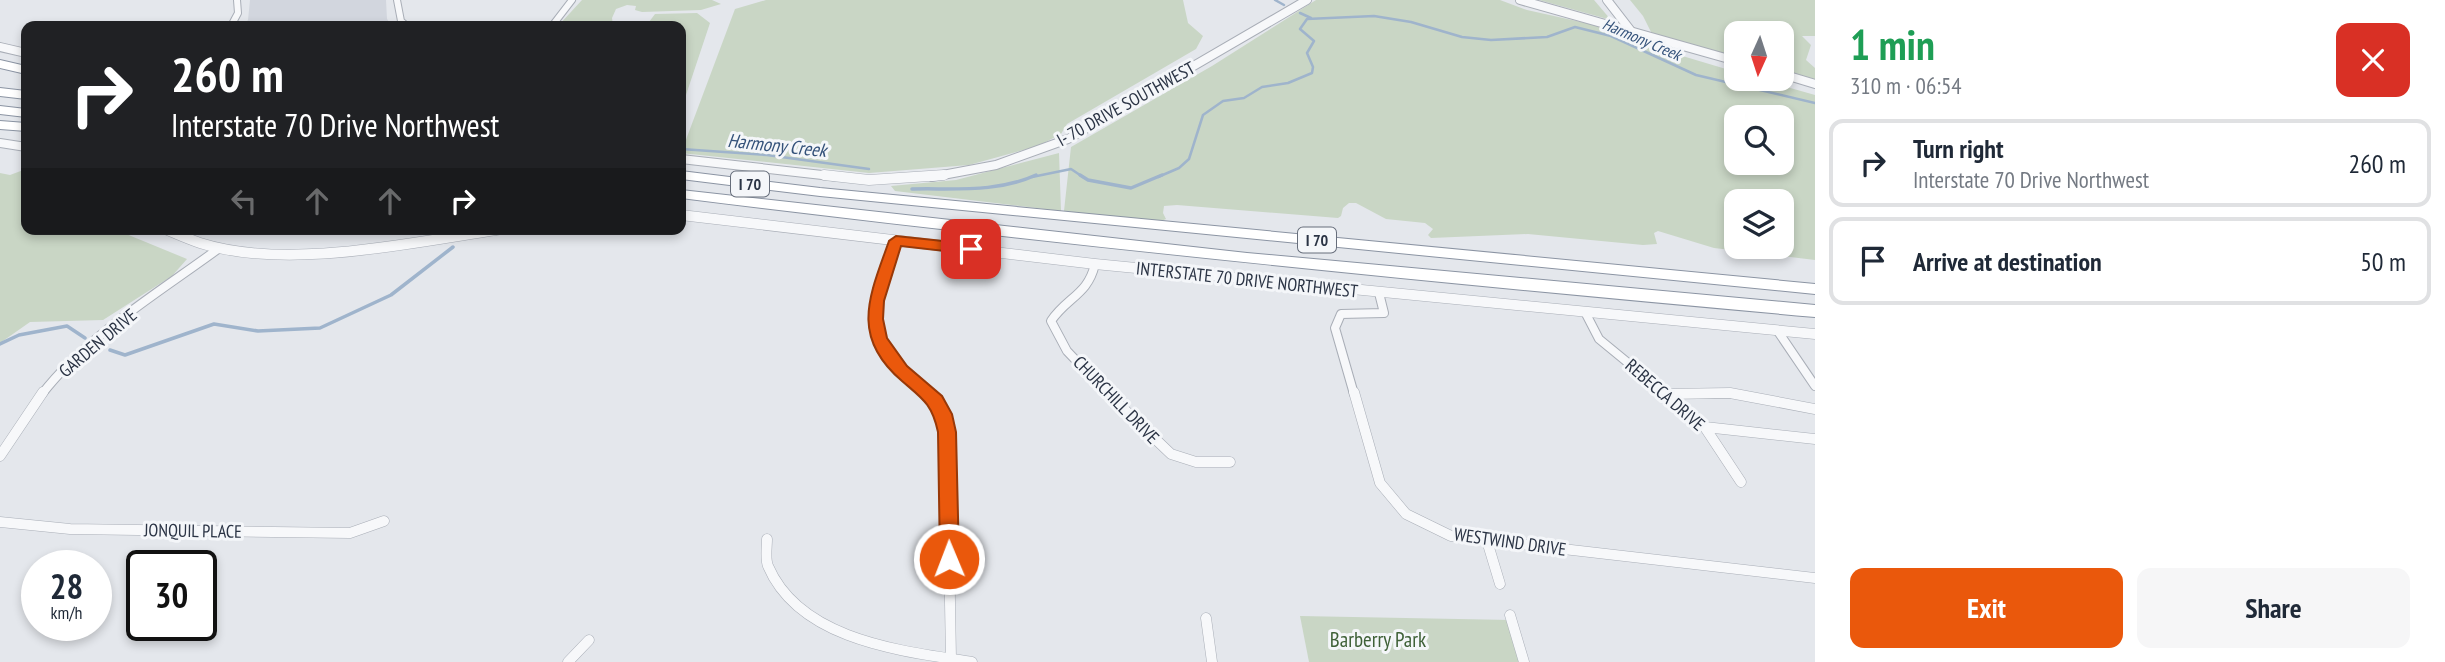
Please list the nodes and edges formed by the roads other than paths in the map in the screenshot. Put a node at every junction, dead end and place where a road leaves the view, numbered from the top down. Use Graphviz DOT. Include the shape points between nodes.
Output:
graph roads {
  1 [pos="237,0"];
  2 [pos="397,0"];
  3 [pos="572,0"];
  4 [pos="1307,0"];
  5 [pos="1520,0"];
  6 [pos="1607,0"];
  7 [pos="234,21"];
  8 [pos="401,21"];
  9 [pos="556,21"];
  10 [pos="1631,31"];
  11 [pos="0,47"];
  12 [pos="21,52"];
  13 [pos="1724,58"];
  14 [pos="0,64"];
  15 [pos="21,70"];
  16 [pos="1794,78"];
  17 [pos="1815,84"];
  18 [pos="0,92"];
  19 [pos="21,94"];
  20 [pos="0,110"];
  21 [pos="21,112"];
  22 [pos="0,125"];
  23 [pos="21,127"];
  24 [pos="0,143"];
  25 [pos="21,146"];
  26 [pos="686,160"];
  27 [pos="686,176"];
  28 [pos="686,195"];
  29 [pos="686,216"];
  30 [pos="176,235"];
  31 [pos="451,235"];
  32 [pos="896,241"];
  33 [pos="218,249"];
  34 [pos="1095,264"];
  35 [pos="1815,289"];
  36 [pos="1379,293"];
  37 [pos="1815,311"];
  38 [pos="1585,312"];
  39 [pos="1777,330"];
  40 [pos="1815,334"];
  41 [pos="1815,386"];
  42 [pos="1666,394"];
  43 [pos="1815,410"];
  44 [pos="1706,427"];
  45 [pos="1815,439"];
  46 [pos="0,456"];
  47 [pos="1230,462"];
  48 [pos="1741,482"];
  49 [pos="384,521"];
  50 [pos="0,522"];
  51 [pos="767,539"];
  52 [pos="1487,541"];
  53 [pos="1815,578"];
  54 [pos="1500,584"];
  55 [pos="1510,615"];
  56 [pos="1206,618"];
  57 [pos="589,640"];
  58 [pos="951,659"];
  59 [pos="568,662"];
  60 [pos="972,662"];
  61 [pos="1212,662"];
  62 [pos="1524,662"];
  1 -- 7 [label="street"];
  2 -- 8 [label="street"];
  3 -- 9 [label="street"];
  4 -- 26 [label="street, I- 70 DRIVE SOUTHWEST" via="1083,132 999,164 878,181"];
  5 -- 10 [label="street"];
  6 -- 10 [label="street"];
  10 -- 13 [label="street"];
  11 -- 12 [label="street"];
  14 -- 15 [label="highway"];
  16 -- 17 [label="street"];
  18 -- 19 [label="highway"];
  20 -- 21 [label="highway"];
  22 -- 23 [label="highway"];
  24 -- 25 [label="street"];
  27 -- 35 [label="highway, I 70"];
  28 -- 37 [label="highway, I 70" via="958,229"];
  29 -- 32 [label="street, INTERSTATE 70 DRIVE NORTHWEST"];
  30 -- 33 [label="street"];
  31 -- 33 [label="street" via="288,254"];
  32 -- 34 [label="street, INTERSTATE 70 DRIVE NORTHWEST"];
  32 -- 58 [label="street" via="876,301 875,319 887,353 936,400 943,414"];
  33 -- 46 [label="street, GARDEN DRIVE" via="62,370 30,408"];
  34 -- 36 [label="street, INTERSTATE 70 DRIVE NORTHWEST"];
  34 -- 47 [label="street, CHURCHILL DRIVE" via="1088,288 1056,311 1051,321 1057,338 1094,382 1160,446 1195,463"];
  36 -- 38 [label="street, INTERSTATE 70 DRIVE NORTHWEST"];
  36 -- 52 [label="street, WESTWIND DRIVE" via="1384,313 1341,314 1335,328 1380,483 1406,514 1430,528"];
  38 -- 39 [label="street, INTERSTATE 70 DRIVE NORTHWEST"];
  38 -- 42 [label="street, REBECCA DRIVE" via="1599,339"];
  39 -- 40 [label="street, INTERSTATE 70 DRIVE NORTHWEST"];
  39 -- 41 [label="street"];
  42 -- 43 [label="street" via="1730,393"];
  42 -- 44 [label="street, REBECCA DRIVE"];
  44 -- 45 [label="street"];
  44 -- 48 [label="street, REBECCA DRIVE"];
  49 -- 50 [label="street, JONQUIL PLACE" via="350,533 70,529"];
  51 -- 58 [label="street" via="766,564 803,610 855,638"];
  52 -- 53 [label="street, WESTWIND DRIVE"];
  52 -- 54 [label="street"];
  55 -- 62 [label="street"];
  56 -- 61 [label="street"];
  57 -- 59 [label="street"];
  58 -- 60 [label="street"];
}
